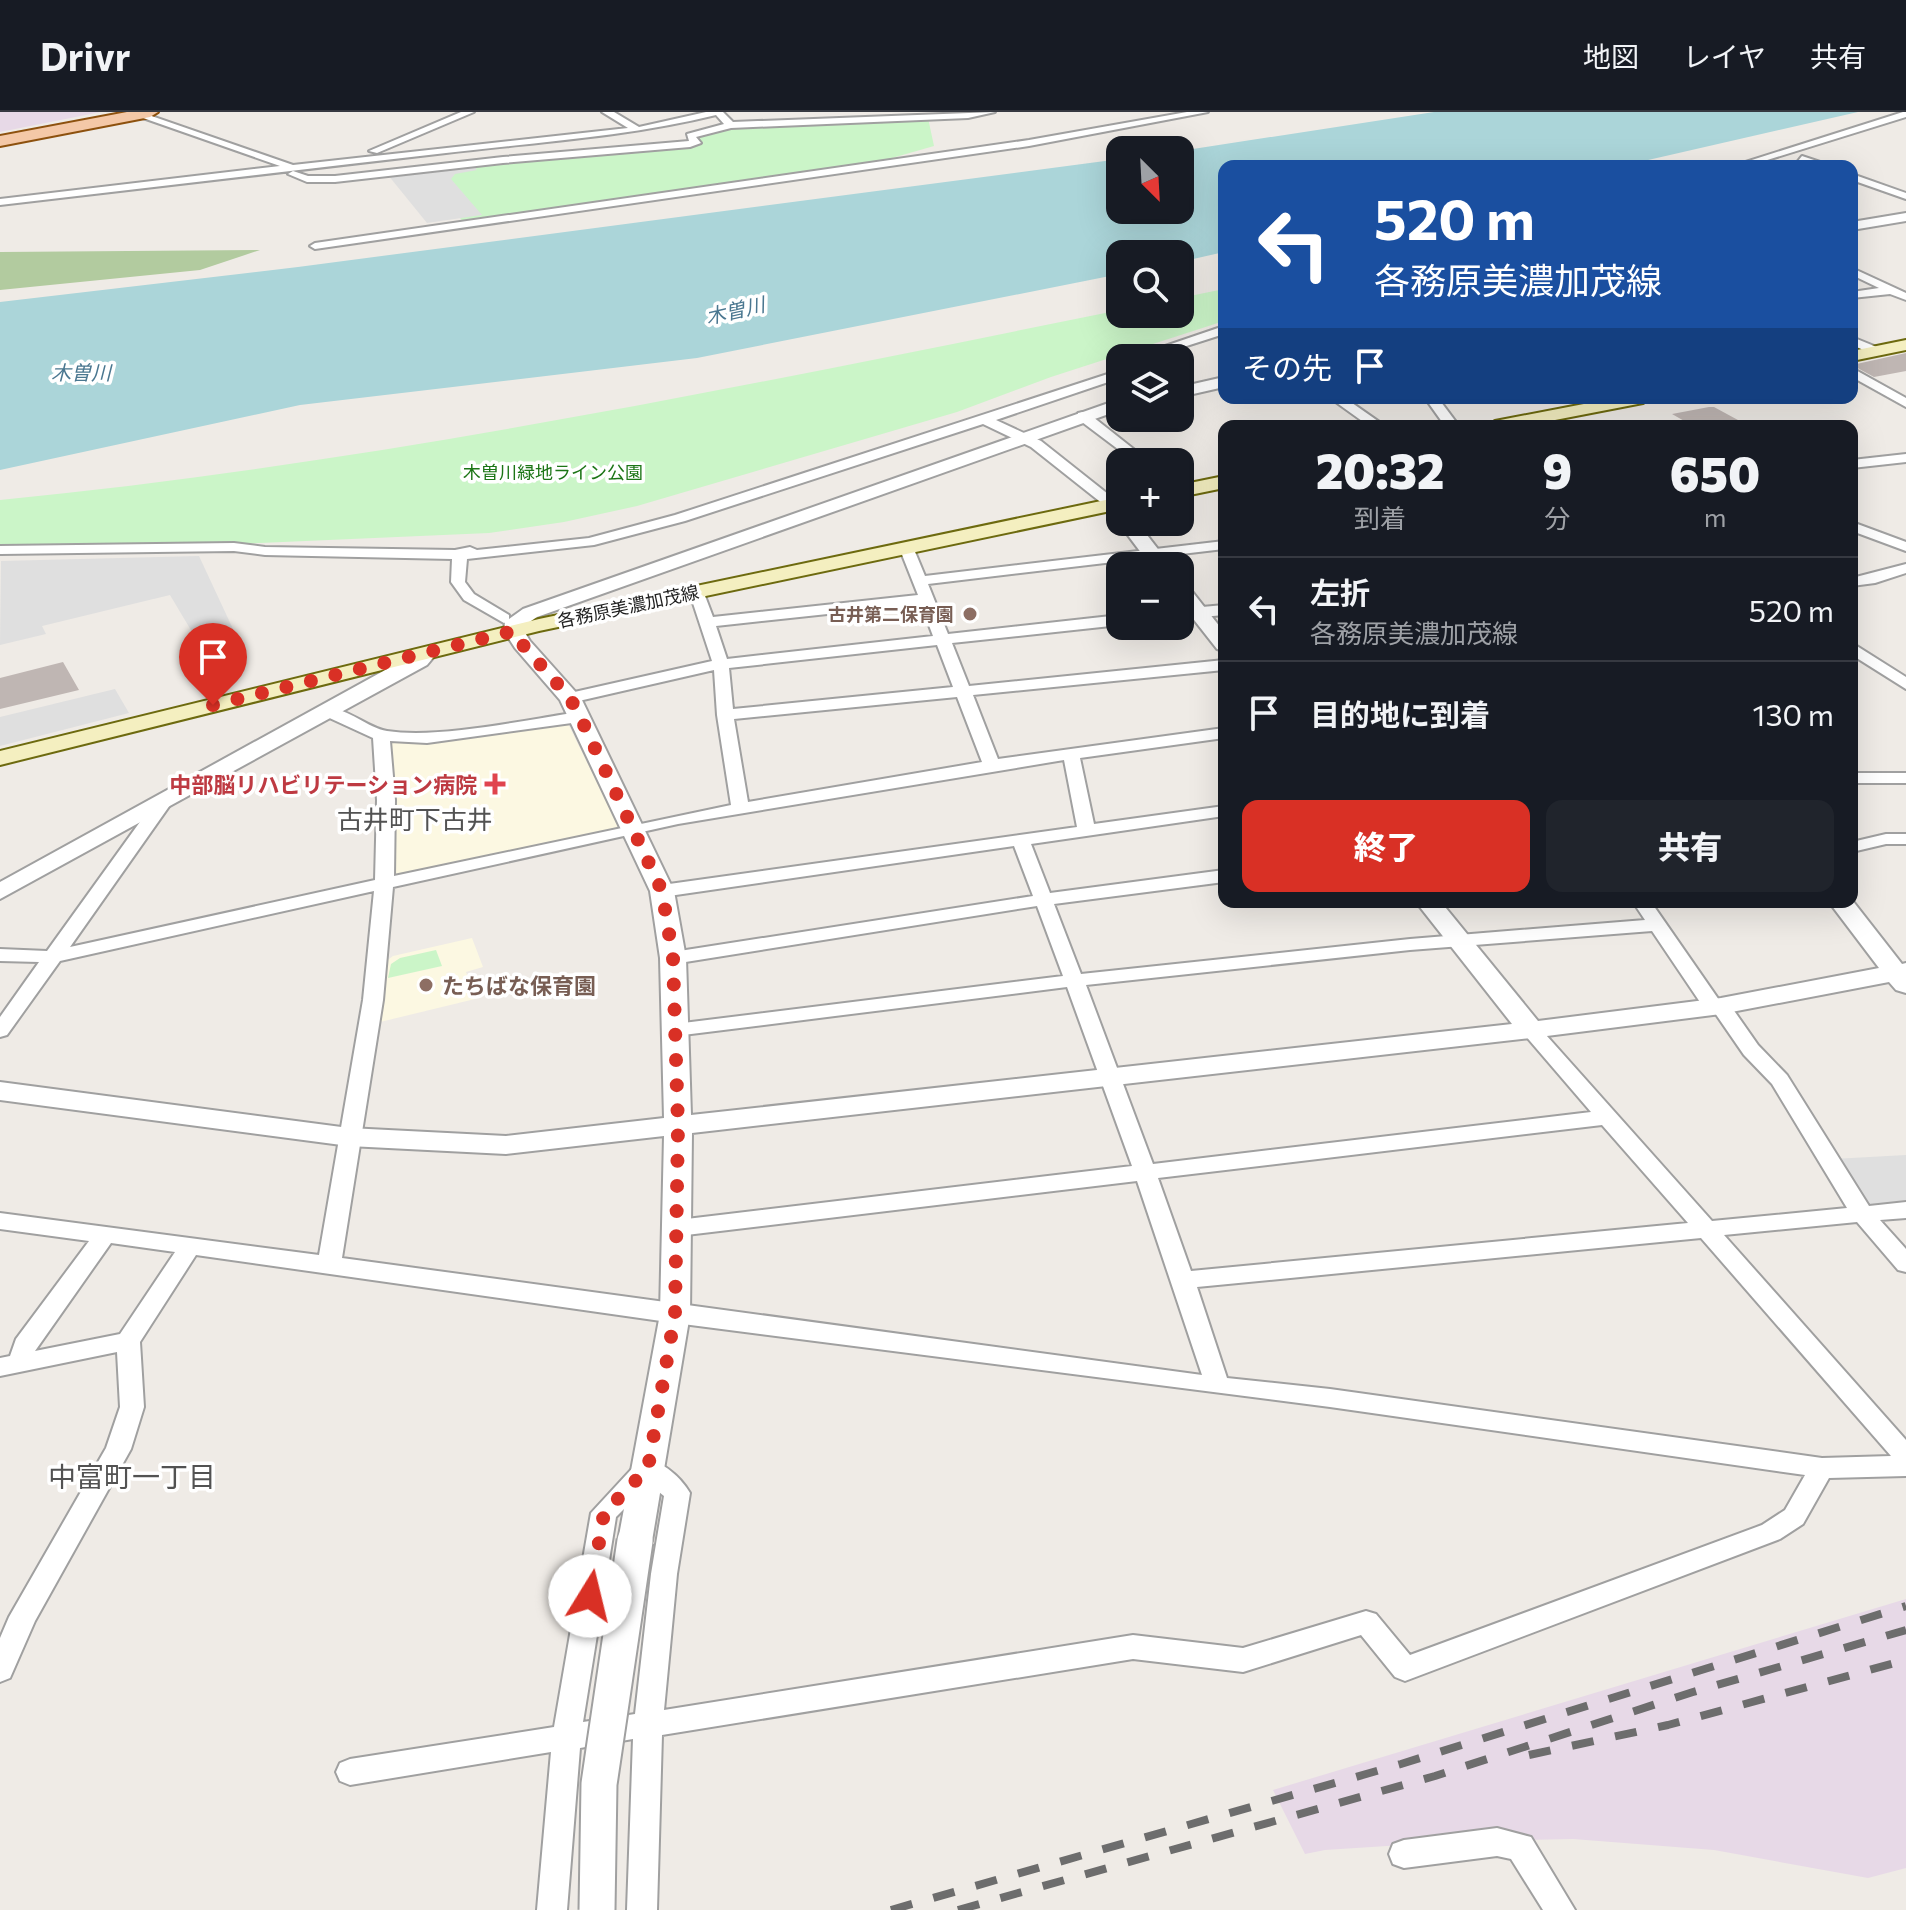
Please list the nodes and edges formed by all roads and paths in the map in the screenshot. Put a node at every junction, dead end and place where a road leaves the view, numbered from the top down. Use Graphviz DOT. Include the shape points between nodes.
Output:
graph roads {
  1 [pos="469,112"];
  2 [pos="607,112"];
  3 [pos="718,112"];
  4 [pos="990,112"];
  5 [pos="1203,112"];
  6 [pos="135,113"];
  7 [pos="1906,114"];
  8 [pos="731,125"];
  9 [pos="1906,127"];
  10 [pos="638,130"];
  11 [pos="0,139"];
  12 [pos="1757,160"];
  13 [pos="1800,160"];
  14 [pos="356,161"];
  15 [pos="292,169"];
  16 [pos="1858,179"];
  17 [pos="1906,196"];
  18 [pos="0,202"];
  19 [pos="1906,217"];
  20 [pos="1858,225"];
  21 [pos="315,246"];
  22 [pos="1858,273"];
  23 [pos="1900,290"];
  24 [pos="1858,294"];
  25 [pos="1906,297"];
  26 [pos="1218,332"];
  27 [pos="1218,342"];
  28 [pos="1180,344"];
  29 [pos="1858,344"];
  30 [pos="1906,345"];
  31 [pos="1194,349"];
  32 [pos="1875,351"];
  33 [pos="1858,355"];
  34 [pos="1106,367"];
  35 [pos="1858,375"];
  36 [pos="1106,379"];
  37 [pos="1218,383"];
  38 [pos="1194,389"];
  39 [pos="1906,403"];
  40 [pos="1345,404"];
  41 [pos="1606,404"];
  42 [pos="1106,409"];
  43 [pos="1083,416"];
  44 [pos="984,419"];
  45 [pos="1369,420"];
  46 [pos="1525,420"];
  47 [pos="1026,439"];
  48 [pos="1125,448"];
  49 [pos="1906,458"];
  50 [pos="1858,463"];
  51 [pos="1218,483"];
  52 [pos="1194,488"];
  53 [pos="1106,498"];
  54 [pos="1106,509"];
  55 [pos="1858,528"];
  56 [pos="536,536"];
  57 [pos="1138,536"];
  58 [pos="1218,546"];
  59 [pos="906,547"];
  60 [pos="1906,547"];
  61 [pos="0,550"];
  62 [pos="1151,552"];
  63 [pos="1193,552"];
  64 [pos="460,553"];
  65 [pos="1106,565"];
  66 [pos="1906,568"];
  67 [pos="920,581"];
  68 [pos="1858,581"];
  69 [pos="697,591"];
  70 [pos="927,599"];
  71 [pos="1218,611"];
  72 [pos="1194,613"];
  73 [pos="1194,618"];
  74 [pos="1106,621"];
  75 [pos="707,622"];
  76 [pos="509,624"];
  77 [pos="942,639"];
  78 [pos="1218,640"];
  79 [pos="1858,652"];
  80 [pos="427,653"];
  81 [pos="721,664"];
  82 [pos="1218,666"];
  83 [pos="1906,684"];
  84 [pos="963,693"];
  85 [pos="575,708"];
  86 [pos="329,712"];
  87 [pos="725,715"];
  88 [pos="1218,734"];
  89 [pos="381,736"];
  90 [pos="1071,755"];
  91 [pos="0,758"];
  92 [pos="992,765"];
  93 [pos="1858,778"];
  94 [pos="1906,778"];
  95 [pos="161,805"];
  96 [pos="741,810"];
  97 [pos="1218,812"];
  98 [pos="633,828"];
  99 [pos="1087,831"];
  100 [pos="1906,839"];
  101 [pos="1021,841"];
  102 [pos="1858,846"];
  103 [pos="1218,877"];
  104 [pos="383,883"];
  105 [pos="662,891"];
  106 [pos="0,892"];
  107 [pos="1043,899"];
  108 [pos="1433,908"];
  109 [pos="1646,908"];
  110 [pos="1846,908"];
  111 [pos="1656,925"];
  112 [pos="1457,938"];
  113 [pos="0,955"];
  114 [pos="50,957"];
  115 [pos="673,958"];
  116 [pos="1903,977"];
  117 [pos="1074,980"];
  118 [pos="1717,1006"];
  119 [pos="675,1030"];
  120 [pos="1531,1030"];
  121 [pos="0,1031"];
  122 [pos="1112,1078"];
  123 [pos="0,1091"];
  124 [pos="1608,1117"];
  125 [pos="678,1126"];
  126 [pos="349,1137"];
  127 [pos="1146,1172"];
  128 [pos="1906,1210"];
  129 [pos="1863,1215"];
  130 [pos="0,1221"];
  131 [pos="678,1228"];
  132 [pos="1708,1231"];
  133 [pos="107,1233"];
  134 [pos="191,1245"];
  135 [pos="329,1264"];
  136 [pos="1906,1264"];
  137 [pos="1184,1280"];
  138 [pos="675,1314"];
  139 [pos="128,1341"];
  140 [pos="11,1365"];
  141 [pos="1218,1386"];
  142 [pos="1906,1457"];
  143 [pos="1906,1466"];
  144 [pos="648,1468"];
  145 [pos="1822,1468"];
  146 [pos="0,1670"];
  147 [pos="648,1723"];
  148 [pos="567,1736"];
  149 [pos="350,1772"];
  150 [pos="1404,1854"];
  151 [pos="552,1910"];
  152 [pos="597,1910"];
  153 [pos="642,1910"];
  154 [pos="1560,1910"];
  1 -- 14 [label="street"];
  2 -- 10 [label="street"];
  3 -- 8 [label="street"];
  3 -- 10 [label="street"];
  4 -- 8 [label="street" via="952,118 918,115"];
  5 -- 21 [label="street" via="1013,145"];
  6 -- 11 [label="main road"];
  6 -- 15 [label="street"];
  7 -- 12 [label="street"];
  8 -- 15 [label="street" via="690,136 696,143 690,144 335,179 307,179"];
  9 -- 13 [label="street" via="1872,132"];
  10 -- 14 [label="street"];
  14 -- 15 [label="street"];
  15 -- 18 [label="street"];
  16 -- 17 [label="street"];
  19 -- 20 [label="street"];
  22 -- 23 [label="street"];
  23 -- 24 [label="street"];
  23 -- 25 [label="street"];
  26 -- 28 [label="street"];
  27 -- 31 [label="street"];
  29 -- 32 [label="street"];
  30 -- 32 [label="main road"];
  32 -- 33 [label="main road"];
  34 -- 44 [label="street"];
  35 -- 39 [label="street"];
  36 -- 44 [label="street"];
  37 -- 38 [label="street"];
  40 -- 45 [label="street"];
  41 -- 46 [label="main road"];
  42 -- 43 [label="street"];
  43 -- 47 [label="street"];
  43 -- 48 [label="street"];
  44 -- 47 [label="street"];
  44 -- 64 [label="street" via="680,518 589,542"];
  47 -- 53 [label="street"];
  47 -- 76 [label="street"];
  49 -- 50 [label="street"];
  51 -- 52 [label="main road"];
  54 -- 59 [label="main road, 各務原美濃加茂線"];
  55 -- 60 [label="street"];
  56 -- 64 [label="street" via="581,530 571,536"];
  57 -- 62 [label="street"];
  58 -- 63 [label="street"];
  59 -- 67 [label="street"];
  59 -- 69 [label="main road, 各務原美濃加茂線"];
  61 -- 64 [label="street" via="234,547"];
  64 -- 76 [label="street" via="458,582 463,591"];
  65 -- 67 [label="street"];
  66 -- 68 [label="street"];
  67 -- 70 [label="street"];
  69 -- 75 [label="street"];
  69 -- 76 [label="main road, 各務原美濃加茂線"];
  70 -- 75 [label="street"];
  70 -- 77 [label="street"];
  71 -- 72 [label="street"];
  73 -- 78 [label="street"];
  74 -- 77 [label="street"];
  75 -- 81 [label="street"];
  76 -- 80 [label="main road, 各務原美濃加茂線"];
  76 -- 85 [label="street"];
  77 -- 81 [label="street"];
  77 -- 84 [label="street"];
  79 -- 83 [label="street"];
  80 -- 86 [label="street"];
  80 -- 91 [label="main road, 各務原美濃加茂線"];
  81 -- 85 [label="street"];
  81 -- 87 [label="street"];
  82 -- 84 [label="street"];
  84 -- 87 [label="street"];
  84 -- 92 [label="street"];
  85 -- 89 [label="street" via="427,738"];
  85 -- 98 [label="street"];
  86 -- 89 [label="street"];
  86 -- 95 [label="street"];
  87 -- 96 [label="street"];
  88 -- 90 [label="street"];
  89 -- 104 [label="street" via="388,792"];
  90 -- 92 [label="street"];
  90 -- 99 [label="street"];
  92 -- 96 [label="street"];
  93 -- 94 [label="street"];
  95 -- 106 [label="street"];
  95 -- 114 [label="street"];
  96 -- 98 [label="street"];
  97 -- 99 [label="street"];
  98 -- 104 [label="street"];
  98 -- 105 [label="street"];
  99 -- 101 [label="street"];
  100 -- 102 [label="street"];
  101 -- 105 [label="street"];
  101 -- 107 [label="street"];
  103 -- 107 [label="street"];
  104 -- 114 [label="street"];
  104 -- 126 [label="street" via="368,1027"];
  105 -- 115 [label="street"];
  107 -- 115 [label="street"];
  107 -- 117 [label="street"];
  108 -- 112 [label="street"];
  109 -- 111 [label="street"];
  110 -- 116 [label="street"];
  111 -- 112 [label="street"];
  111 -- 118 [label="street"];
  112 -- 117 [label="street"];
  112 -- 120 [label="street"];
  113 -- 114 [label="street"];
  114 -- 121 [label="street"];
  115 -- 119 [label="street"];
  116 -- 118 [label="street"];
  117 -- 119 [label="street"];
  117 -- 122 [label="street"];
  118 -- 120 [label="street"];
  118 -- 129 [label="street" via="1780,1080"];
  119 -- 125 [label="street"];
  120 -- 122 [label="street"];
  120 -- 124 [label="street"];
  122 -- 125 [label="street"];
  122 -- 127 [label="street"];
  123 -- 126 [label="street"];
  124 -- 127 [label="street"];
  124 -- 132 [label="street"];
  125 -- 126 [label="street" via="506,1145"];
  125 -- 131 [label="street"];
  126 -- 135 [label="street"];
  127 -- 131 [label="street"];
  127 -- 137 [label="street"];
  128 -- 129 [label="street"];
  129 -- 132 [label="street"];
  129 -- 136 [label="street"];
  130 -- 133 [label="street"];
  131 -- 138 [label="street"];
  132 -- 137 [label="street"];
  132 -- 142 [label="street"];
  133 -- 134 [label="street"];
  133 -- 140 [label="street"];
  134 -- 135 [label="street"];
  134 -- 139 [label="street"];
  135 -- 138 [label="street"];
  137 -- 141 [label="street"];
  138 -- 141 [label="street"];
  138 -- 144 [label="street"];
  139 -- 140 [label="street"];
  139 -- 146 [label="street" via="132,1407 118,1449 23,1617"];
  141 -- 145 [label="street"];
  143 -- 145 [label="street"];
  144 -- 147 [label="street" via="677,1493"];
  144 -- 148 [label="street" via="604,1513"];
  144 -- 152 [label="street, bridge" via="599,1784"];
  145 -- 147 [label="street" via="1794,1517 1771,1532 1405,1669 1366,1622 1243,1660 1133,1647"];
  147 -- 148 [label="street"];
  147 -- 153 [label="street"];
  148 -- 149 [label="street"];
  148 -- 151 [label="street"];
  150 -- 154 [label="street" via="1497,1842 1520,1847"];
}
